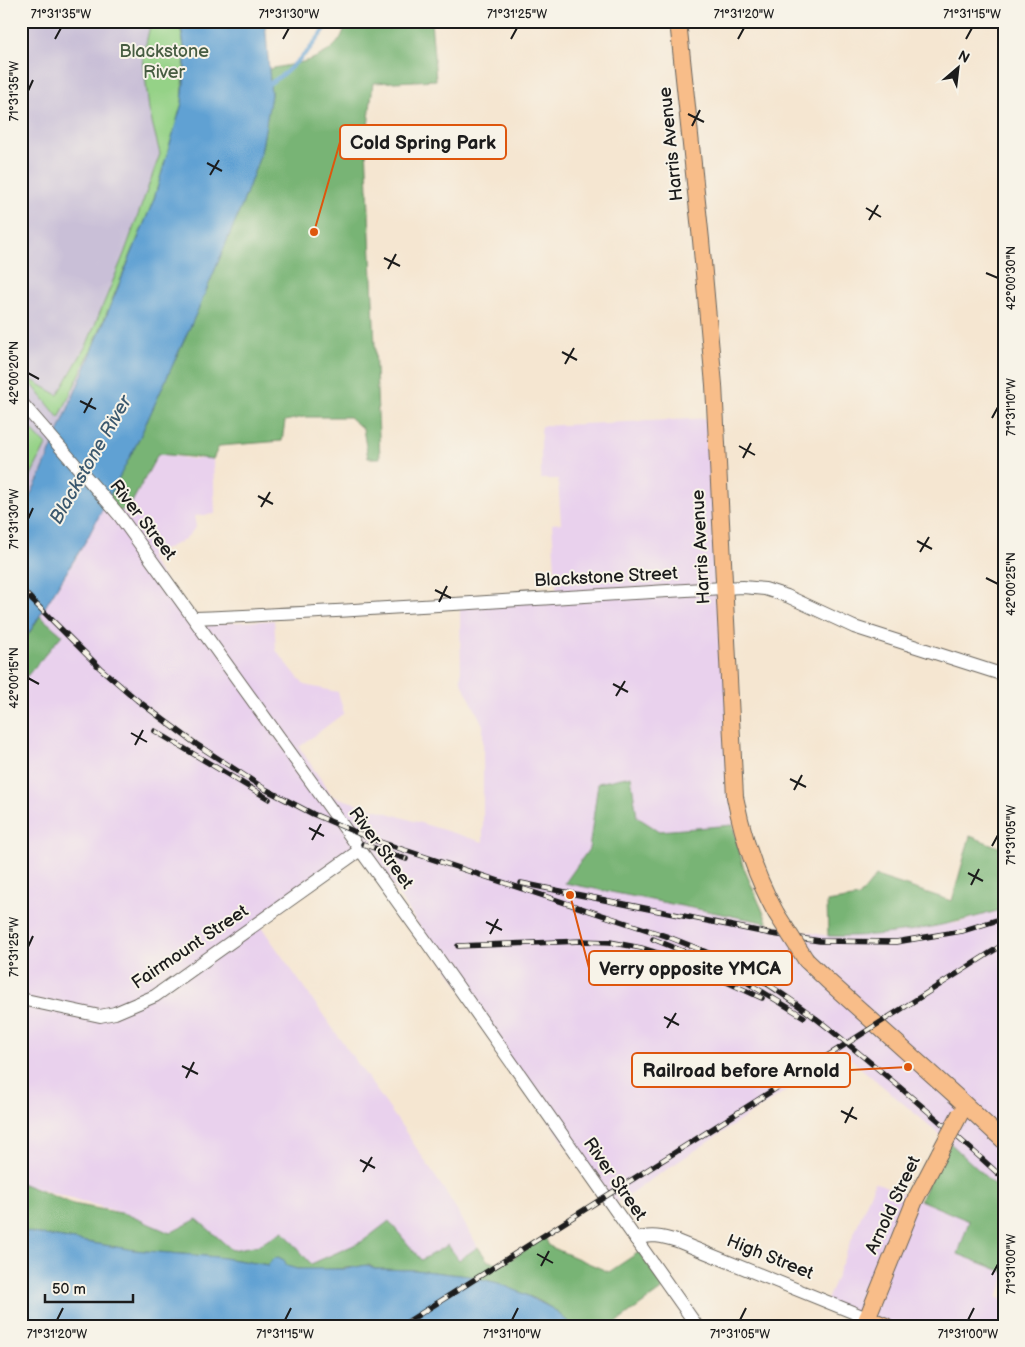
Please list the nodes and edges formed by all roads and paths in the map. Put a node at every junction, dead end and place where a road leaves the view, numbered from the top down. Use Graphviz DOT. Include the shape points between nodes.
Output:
graph roads {
  1 [pos="678,21"];
  2 [pos="21,402"];
  3 [pos="723,588"];
  4 [pos="195,618"];
  5 [pos="1004,675"];
  6 [pos="360,850"];
  7 [pos="21,999"];
  8 [pos="963,1109"];
  9 [pos="1004,1141"];
  10 [pos="636,1240"];
  11 [pos="865,1322"];
  12 [pos="697,1326"];
  13 [pos="886,1326"];
  1 -- 3 [label="main road, Harris Avenue" via="714,386"];
  2 -- 4 [label="street, River Street" via="119,515"];
  3 -- 4 [label="street, Blackstone Street"];
  3 -- 5 [label="street, Blackstone Street" via="765,589 788,596 854,627"];
  3 -- 8 [label="main road, Harris Avenue, bridge" via="735,798 741,829 776,913 806,960"];
  4 -- 6 [label="street, River Street"];
  6 -- 7 [label="street, Fairmount Street" via="155,996 100,1016"];
  6 -- 10 [label="street, River Street"];
  8 -- 9 [label="main road, Harris Avenue"];
  8 -- 11 [label="main road, Arnold Street, bridge" via="915,1200"];
  10 -- 11 [label="street, High Street" via="654,1236 677,1241"];
  10 -- 12 [label="street, River Street"];
  11 -- 13 [label="main road, High Street"];
}
